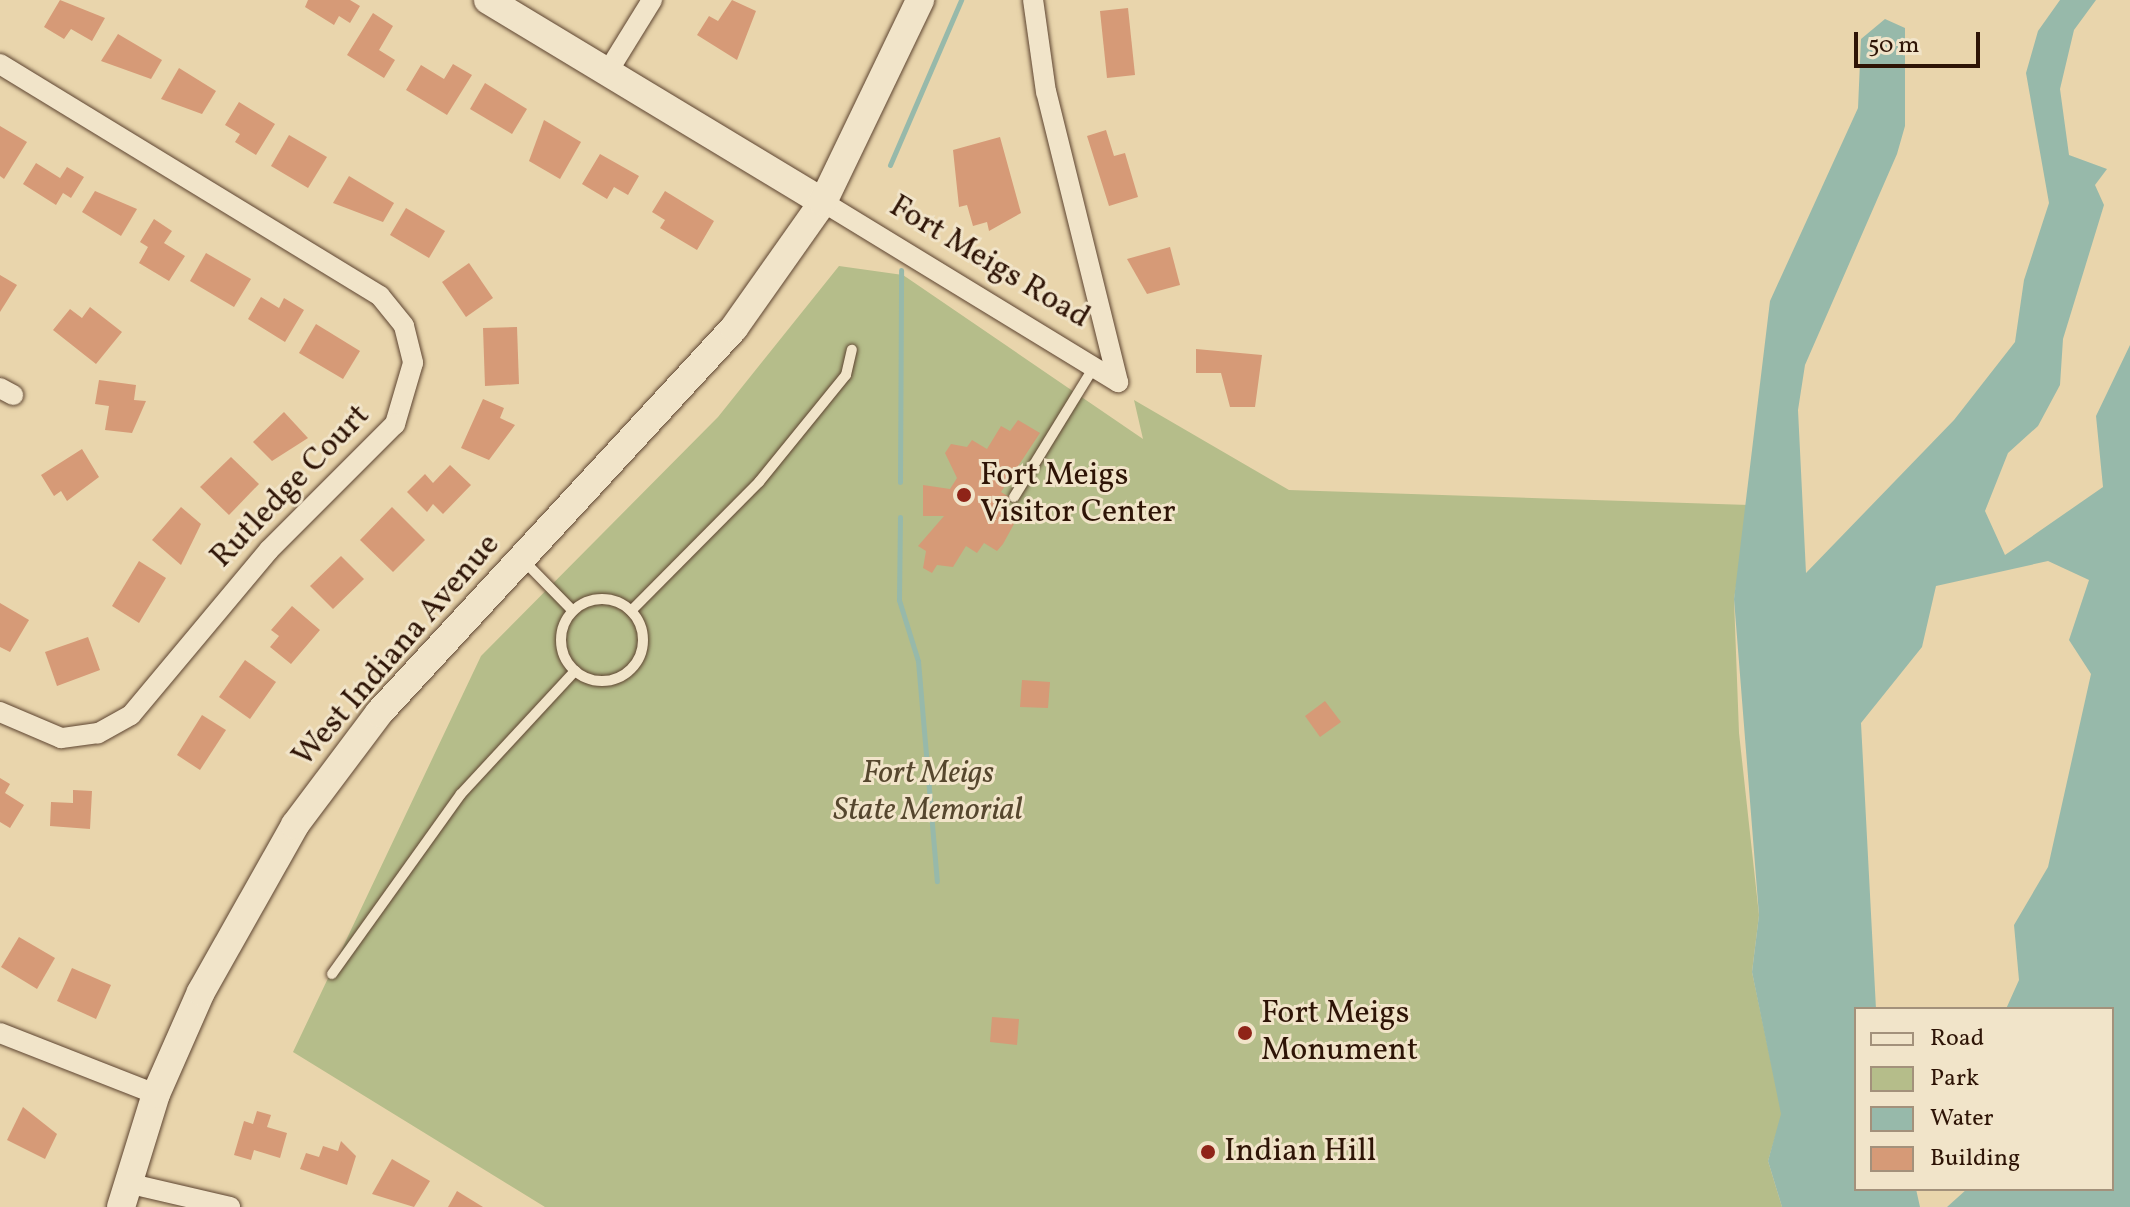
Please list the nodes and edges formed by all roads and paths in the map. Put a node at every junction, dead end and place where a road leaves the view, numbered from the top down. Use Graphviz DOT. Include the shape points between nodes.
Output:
graph roads {
  1 [pos="488,0"];
  2 [pos="652,0"];
  3 [pos="920,0"];
  4 [pos="1033,0"];
  5 [pos="0,64"];
  6 [pos="607,73"];
  7 [pos="823,202"];
  8 [pos="852,350"];
  9 [pos="1094,367"];
  10 [pos="1014,497"];
  11 [pos="521,559"];
  12 [pos="573,611"];
  13 [pos="631,611"];
  14 [pos="575,671"];
  15 [pos="0,712"];
  16 [pos="332,974"];
  17 [pos="0,1033"];
  18 [pos="156,1094"];
  19 [pos="124,1195"];
  20 [pos="230,1207"];
  1 -- 6 [label="main road, Fort Meigs Road"];
  2 -- 6 [label="street"];
  3 -- 7 [label="main road, West Indiana Avenue"];
  4 -- 9 [label="street, Fort Meigs Road" via="1046,92 1118,382"];
  5 -- 15 [label="street, Rutledge Court" via="380,296 404,326 413,363 395,424 260,559 131,715 98,733 61,738"];
  6 -- 7 [label="main road, Fort Meigs Road"];
  7 -- 9 [label="street, Fort Meigs Road"];
  7 -- 11 [label="main road, West Indiana Avenue" via="734,328"];
  8 -- 13 [label="lane" via="846,375 759,482"];
  9 -- 10 [label="lane" via="1032,456"];
  11 -- 12 [label="lane"];
  11 -- 18 [label="main road, West Indiana Avenue" via="379,713 295,825 201,992"];
  12 -- 13 [label="lane" via="608,599"];
  12 -- 14 [label="lane" via="561,636"];
  13 -- 14 [label="lane" via="642,633 632,668 610,680"];
  14 -- 16 [label="lane" via="461,794"];
  17 -- 18 [label="street"];
  18 -- 19 [label="main road, West Indiana Avenue"];
  19 -- 20 [label="street"];
}
